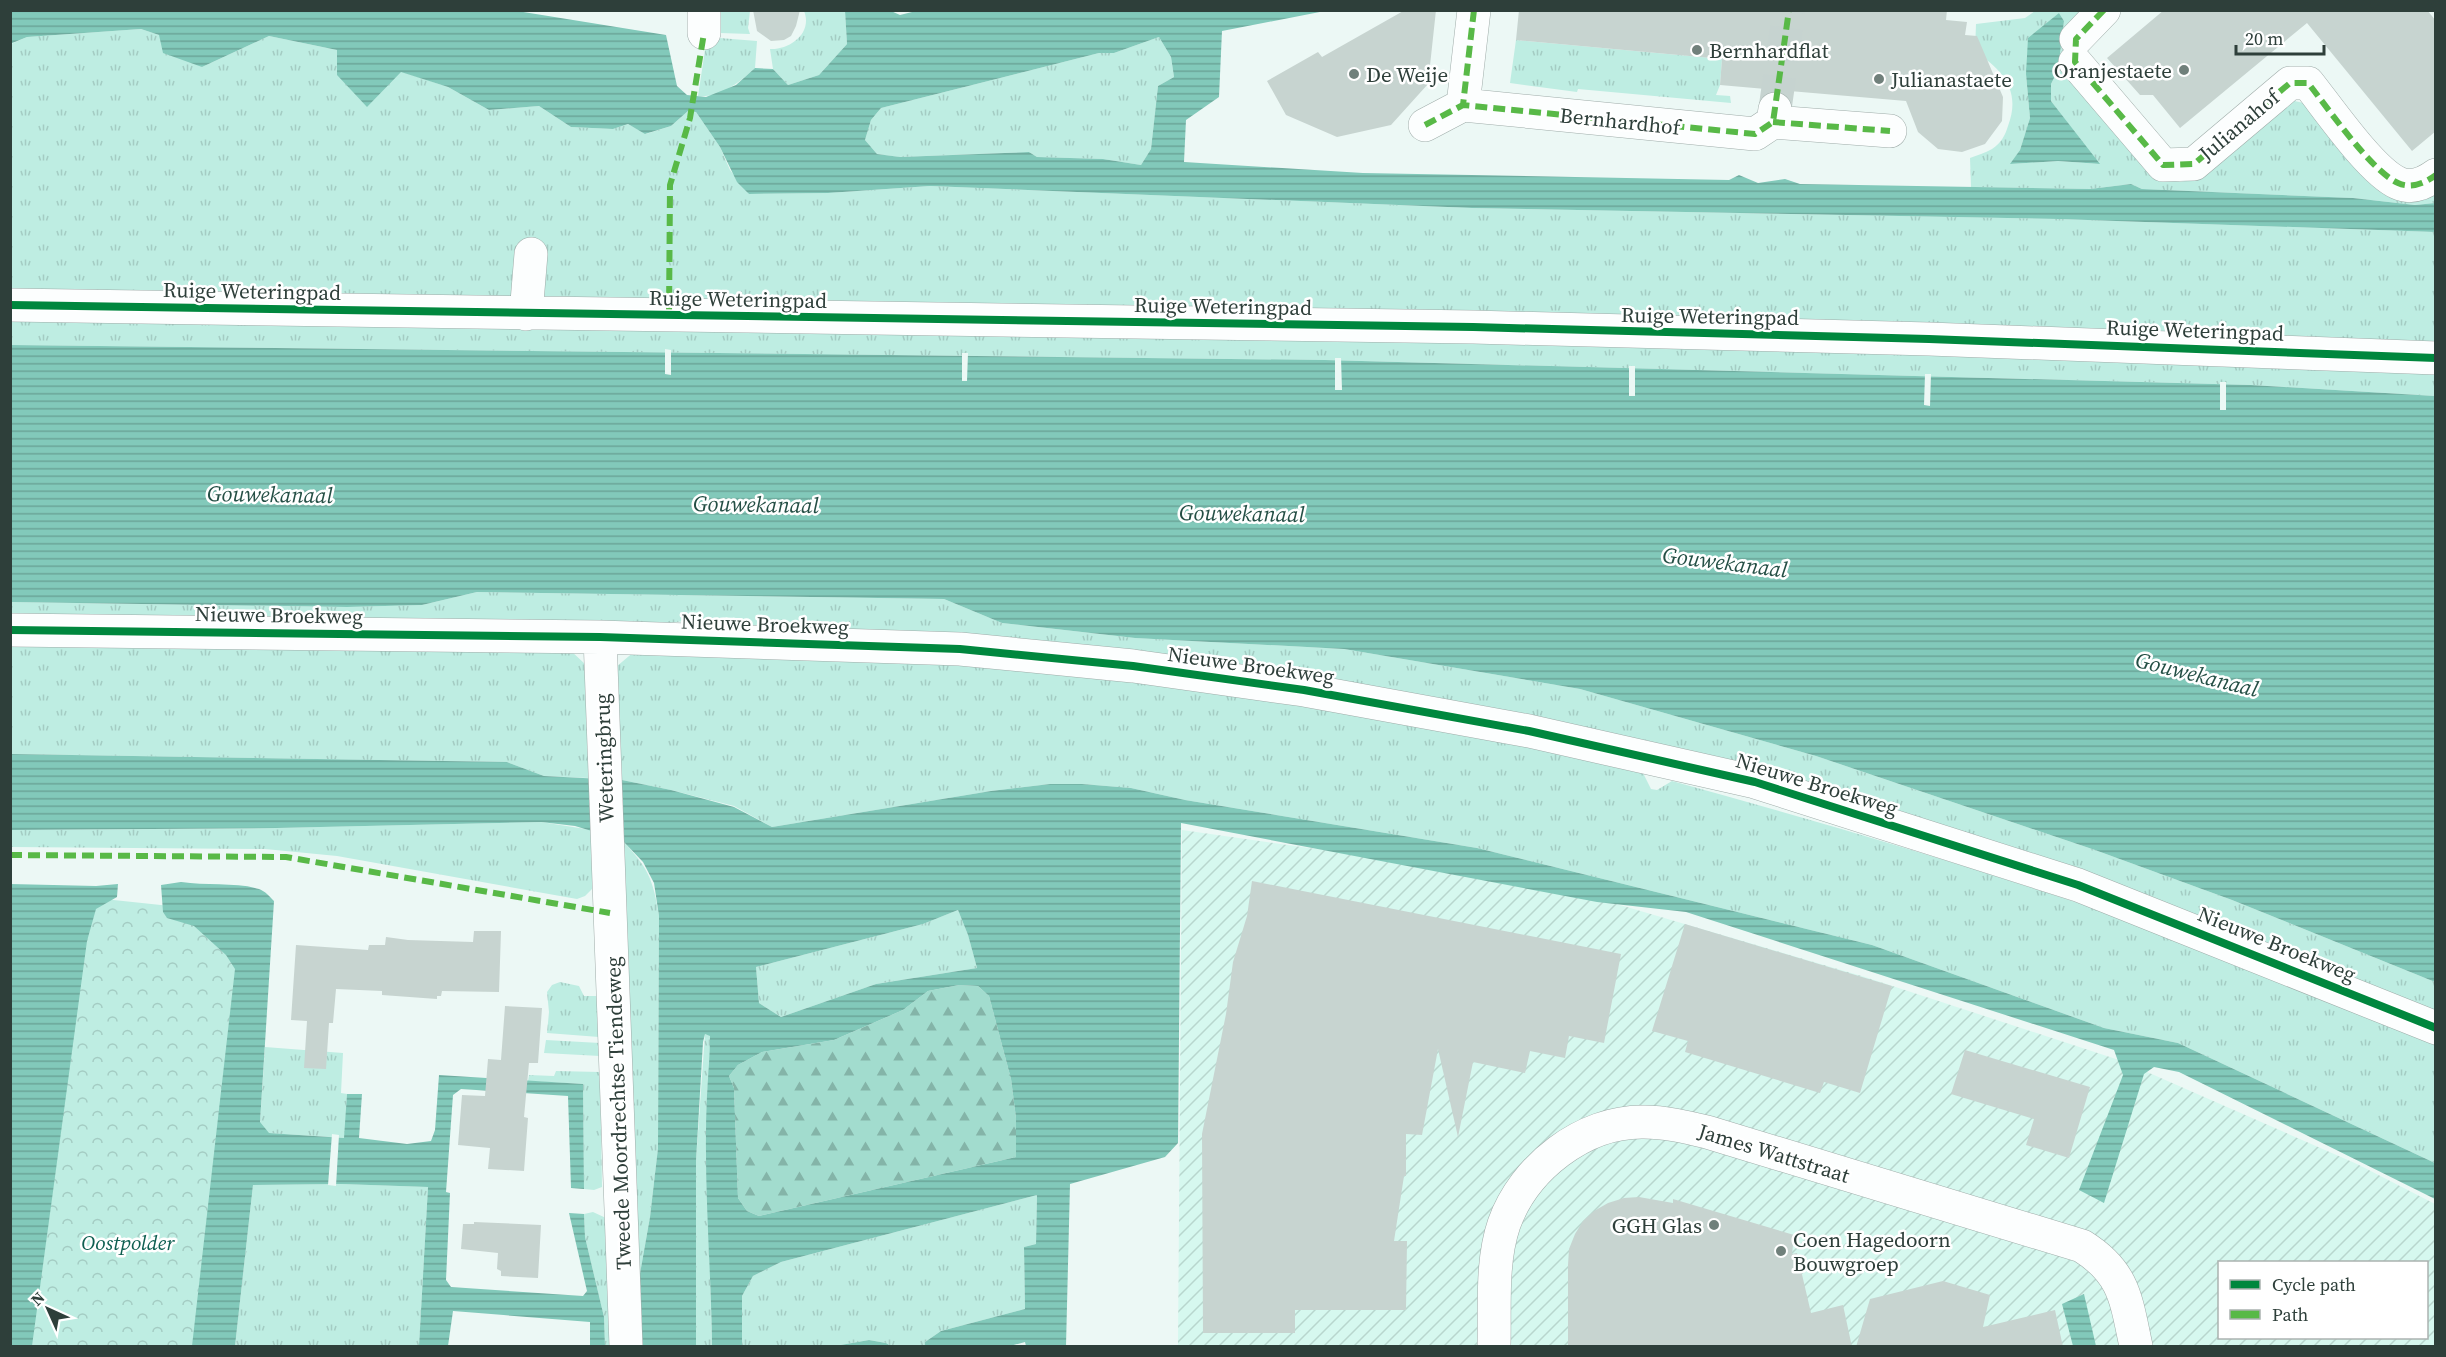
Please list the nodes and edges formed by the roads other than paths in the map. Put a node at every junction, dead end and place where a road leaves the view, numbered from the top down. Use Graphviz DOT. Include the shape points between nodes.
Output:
graph roads {
  1 [pos="1474,10"];
  2 [pos="2104,10"];
  3 [pos="1463,105"];
  4 [pos="1425,125"];
  5 [pos="1890,131"];
  6 [pos="2436,174"];
  7 [pos="531,254"];
  8 [pos="10,305"];
  9 [pos="526,314"];
  10 [pos="2436,358"];
  11 [pos="10,630"];
  12 [pos="600,637"];
  13 [pos="608,879"];
  14 [pos="2436,1028"];
  15 [pos="626,1347"];
  16 [pos="1494,1347"];
  17 [pos="2136,1347"];
  1 -- 3 [label="street"];
  2 -- 6 [label="street, Julianahof" via="2076,50 2163,165 2194,164 2290,83 2308,83 2379,170 2399,184 2424,184"];
  3 -- 4 [label="street"];
  3 -- 5 [label="street, Bernhardhof" via="1755,134 1774,116"];
  7 -- 9 [label="street"];
  8 -- 9 [label="street, Ruige Weteringpad"];
  9 -- 10 [label="street, Ruige Weteringpad" via="1473,327"];
  11 -- 12 [label="street, Nieuwe Broekweg"];
  12 -- 13 [label="street, Weteringbrug"];
  12 -- 14 [label="street, Nieuwe Broekweg" via="960,649 1122,665 1304,690 1529,731 1755,782 2078,885"];
  13 -- 15 [label="street, Tweede Moordrechtse Tiendeweg"];
  16 -- 17 [label="street, James Wattstraat" via="1497,1258 1504,1225 1516,1197 1558,1151 1612,1126 1642,1121 1707,1132 2082,1246 2115,1274 2126,1297"];
}
